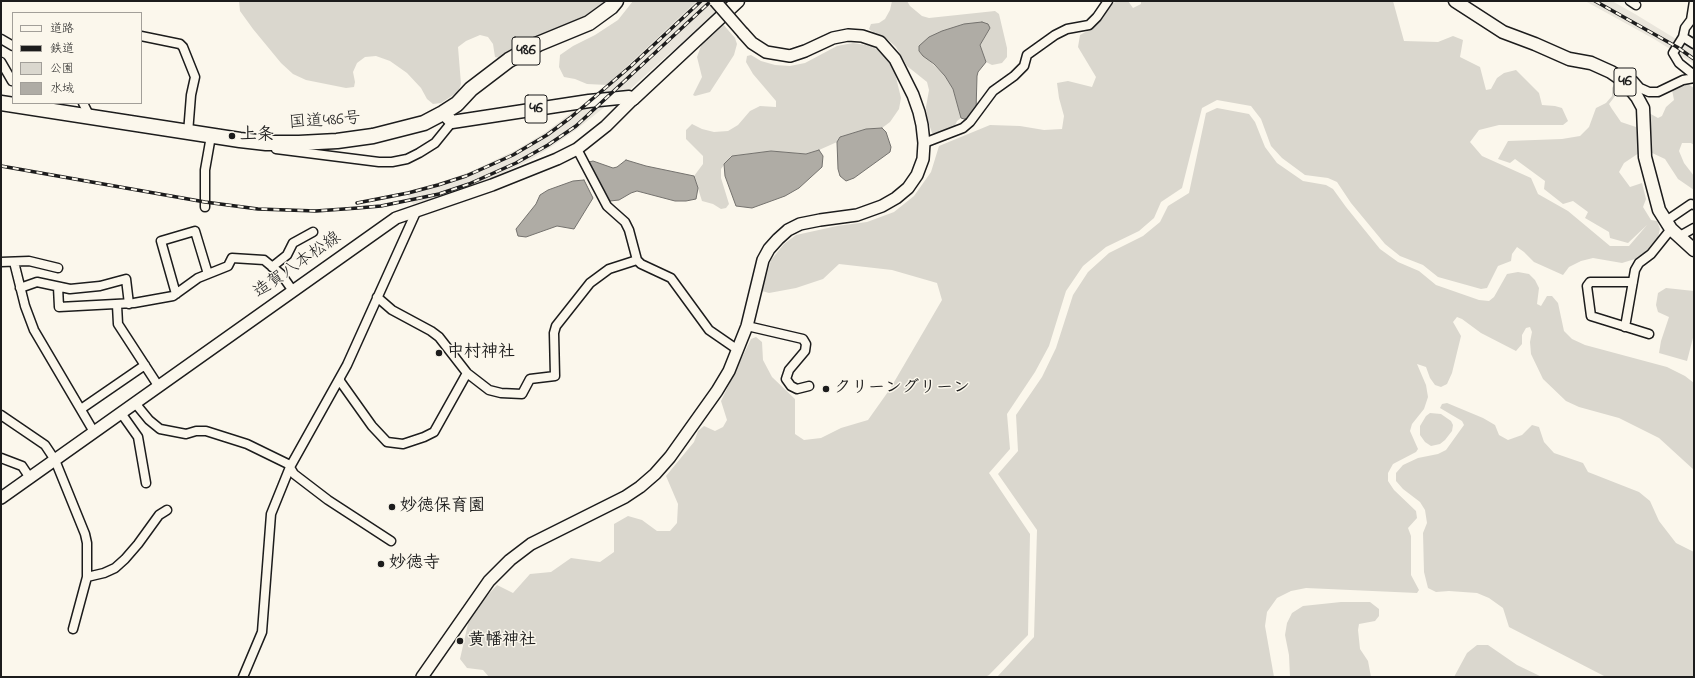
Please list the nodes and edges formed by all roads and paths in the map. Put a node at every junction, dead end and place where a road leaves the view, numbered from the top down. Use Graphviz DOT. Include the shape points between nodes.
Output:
graph roads {
  1 [pos="616,1"];
  2 [pos="715,1"];
  3 [pos="738,1"];
  4 [pos="1108,1"];
  5 [pos="1456,1"];
  6 [pos="1694,1"];
  7 [pos="142,36"];
  8 [pos="1683,37"];
  9 [pos="1,39"];
  10 [pos="1694,44"];
  11 [pos="12,45"];
  12 [pos="1,62"];
  13 [pos="12,81"];
  14 [pos="1624,81"];
  15 [pos="633,99"];
  16 [pos="1,103"];
  17 [pos="12,104"];
  18 [pos="13,104"];
  19 [pos="84,110"];
  20 [pos="447,118"];
  21 [pos="188,133"];
  22 [pos="212,136"];
  23 [pos="266,143"];
  24 [pos="924,143"];
  25 [pos="577,149"];
  26 [pos="1694,205"];
  27 [pos="205,207"];
  28 [pos="416,212"];
  29 [pos="1694,228"];
  30 [pos="1672,229"];
  31 [pos="313,232"];
  32 [pos="1694,250"];
  33 [pos="637,260"];
  34 [pos="1,262"];
  35 [pos="14,262"];
  36 [pos="272,266"];
  37 [pos="58,268"];
  38 [pos="208,274"];
  39 [pos="1633,282"];
  40 [pos="58,287"];
  41 [pos="20,288"];
  42 [pos="293,290"];
  43 [pos="176,294"];
  44 [pos="377,297"];
  45 [pos="129,304"];
  46 [pos="117,305"];
  47 [pos="747,326"];
  48 [pos="1626,327"];
  49 [pos="1650,334"];
  50 [pos="738,350"];
  51 [pos="144,365"];
  52 [pos="468,373"];
  53 [pos="340,378"];
  54 [pos="158,386"];
  55 [pos="809,386"];
  56 [pos="136,403"];
  57 [pos="81,409"];
  58 [pos="121,413"];
  59 [pos="1,415"];
  60 [pos="94,432"];
  61 [pos="1,458"];
  62 [pos="55,460"];
  63 [pos="290,467"];
  64 [pos="30,478"];
  65 [pos="146,483"];
  66 [pos="1,498"];
  67 [pos="167,510"];
  68 [pos="391,541"];
  69 [pos="87,577"];
  70 [pos="74,630"];
  71 [pos="243,677"];
  72 [pos="422,677"];
  1 -- 20 [label="highway, 国道486号 / 486" via="589,23 538,44 509,60 471,89"];
  2 -- 24 [label="street, bridge" via="752,43 766,52 790,56 833,38 848,35 862,36 880,42 895,59 913,95 922,125"];
  3 -- 15 [label="main road"];
  4 -- 24 [label="street" via="1089,25 1067,29 1027,55 1024,66 993,91 963,128"];
  5 -- 14 [label="main road, 46" via="1503,32 1569,59 1591,63"];
  6 -- 8 [label="street" via="1691,20 1685,28"];
  7 -- 21 [label="street" via="180,44 183,47 195,77"];
  8 -- 10 [label="street"];
  8 -- 14 [label="street" via="1673,53 1694,78 1683,80 1658,92 1644,90 1630,78"];
  9 -- 11 [label="street"];
  12 -- 13 [label="street"];
  14 -- 30 [label="main road, 46" via="1643,108 1647,168 1659,210"];
  15 -- 20 [label="main road, 46" via="629,97 589,101"];
  15 -- 25 [label="street, 造賀八本松線" via="606,126"];
  16 -- 17 [label="highway, 国道486号 / 486"];
  18 -- 19 [label="highway, 国道486号 / 486"];
  19 -- 21 [label="highway, 国道486号 / 486"];
  20 -- 23 [label="highway, 国道486号 / 486" via="373,136 337,141"];
  20 -- 23 [label="street" via="435,143 406,159 392,162 277,149"];
  21 -- 22 [label="highway, 国道486号 / 486"];
  22 -- 23 [label="highway, 国道486号 / 486"];
  22 -- 27 [label="street" via="205,170"];
  24 -- 47 [label="street" via="923,159 917,175 908,188 896,198 857,215 800,224 778,238 768,249 763,260"];
  25 -- 28 [label="street, 造賀八本松線" via="517,175"];
  25 -- 33 [label="street" via="607,206 625,222"];
  26 -- 30 [label="street" via="1691,204"];
  28 -- 42 [label="street, 造賀八本松線" via="396,218"];
  28 -- 44 [label="street"];
  29 -- 30 [label="street"];
  30 -- 32 [label="main road, 46"];
  30 -- 39 [label="street" via="1651,254 1639,263"];
  31 -- 36 [label="street" via="293,243 287,255"];
  33 -- 50 [label="street" via="645,267 670,278 709,330"];
  33 -- 52 [label="street" via="602,273 590,283 556,326 555,376 530,379 522,394 490,390"];
  34 -- 35 [label="street"];
  35 -- 37 [label="street" via="29,261"];
  35 -- 41 [label="street"];
  36 -- 38 [label="street" via="264,260 232,258 228,266"];
  36 -- 42 [label="street"];
  38 -- 43 [label="street"];
  38 -- 43 [label="street" via="195,231 161,241"];
  39 -- 48 [label="street"];
  39 -- 48 [label="street" via="1590,282 1587,286 1591,316"];
  40 -- 41 [label="street" via="37,282"];
  40 -- 45 [label="street" via="70,289 100,286 126,279"];
  40 -- 46 [label="street" via="59,307"];
  41 -- 57 [label="street" via="34,330"];
  42 -- 54 [label="street, 造賀八本松線"];
  43 -- 45 [label="street"];
  44 -- 52 [label="street" via="392,310 439,337"];
  44 -- 53 [label="street"];
  45 -- 46 [label="street"];
  46 -- 51 [label="street" via="118,324"];
  47 -- 50 [label="street"];
  47 -- 55 [label="street" via="803,339 806,344 805,351 789,370 786,379 797,389"];
  48 -- 49 [label="street"];
  50 -- 72 [label="street" via="717,390 655,474 625,497 538,540 510,560 489,582"];
  51 -- 54 [label="street"];
  51 -- 57 [label="street"];
  52 -- 53 [label="street" via="434,432 403,444 387,442 372,426"];
  53 -- 63 [label="street"];
  54 -- 56 [label="street, 造賀八本松線"];
  56 -- 58 [label="street, 造賀八本松線"];
  56 -- 63 [label="street" via="160,429 186,434 206,431 247,444"];
  57 -- 60 [label="street"];
  58 -- 60 [label="street, 造賀八本松線"];
  58 -- 65 [label="street" via="138,437"];
  59 -- 62 [label="street" via="45,445"];
  60 -- 62 [label="street, 造賀八本松線"];
  61 -- 64 [label="street" via="22,466"];
  62 -- 64 [label="street, 造賀八本松線"];
  62 -- 69 [label="street" via="85,534"];
  63 -- 68 [label="street" via="294,474 328,500"];
  63 -- 71 [label="street" via="271,514 262,632"];
  64 -- 66 [label="street, 造賀八本松線"];
  67 -- 69 [label="street" via="159,515 120,564 104,573"];
  69 -- 70 [label="street"];
}
